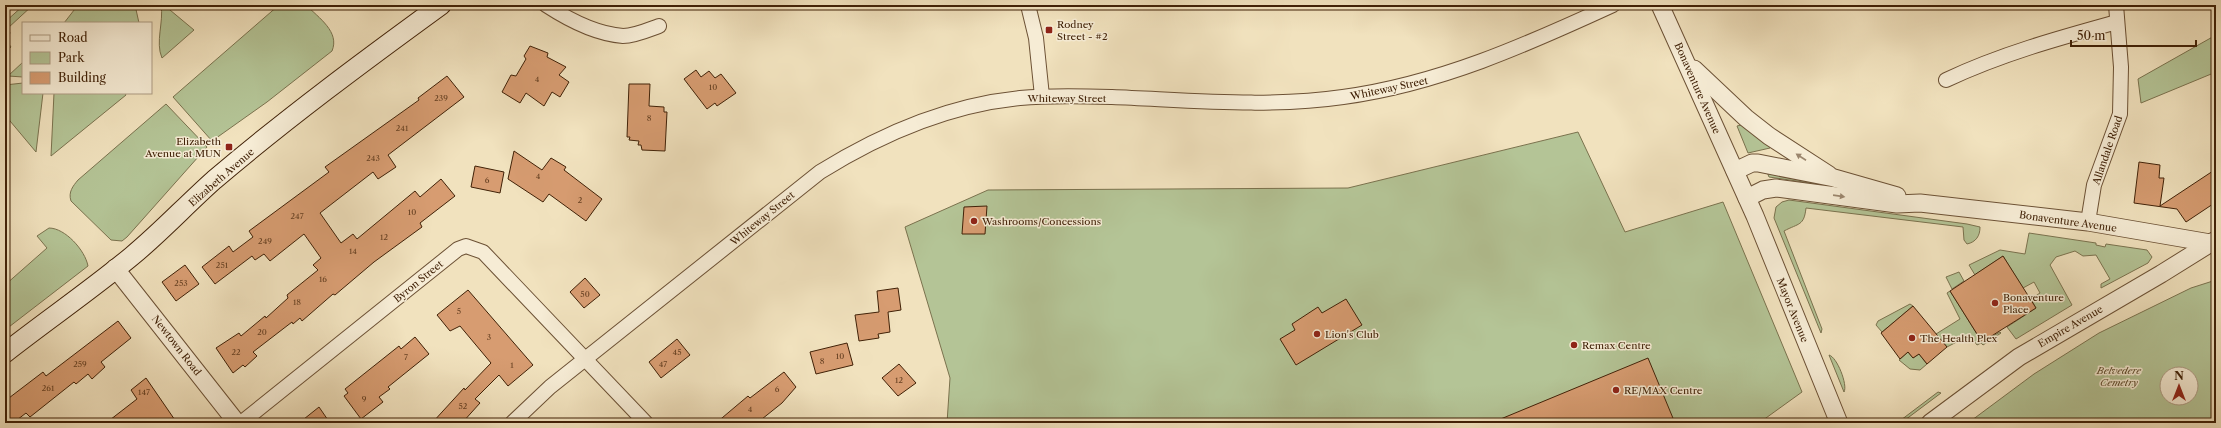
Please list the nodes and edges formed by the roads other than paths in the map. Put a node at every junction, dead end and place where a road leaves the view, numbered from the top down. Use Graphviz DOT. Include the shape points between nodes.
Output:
graph roads {
  1 [pos="441,5"];
  2 [pos="546,5"];
  3 [pos="1028,5"];
  4 [pos="1613,5"];
  5 [pos="1660,5"];
  6 [pos="2116,5"];
  7 [pos="2117,22"];
  8 [pos="659,26"];
  9 [pos="1687,62"];
  10 [pos="1946,80"];
  11 [pos="1042,96"];
  12 [pos="1735,171"];
  13 [pos="1834,178"];
  14 [pos="1747,198"];
  15 [pos="1920,203"];
  16 [pos="2088,222"];
  17 [pos="2214,242"];
  18 [pos="116,268"];
  19 [pos="5,353"];
  20 [pos="586,360"];
  21 [pos="1936,420"];
  22 [pos="237,423"];
  23 [pos="240,423"];
  24 [pos="512,423"];
  25 [pos="646,423"];
  26 [pos="1839,423"];
  1 -- 18 [label="main road, Elizabeth Avenue" via="260,142 213,182 170,224"];
  2 -- 8 [label="street" via="570,20 624,36"];
  3 -- 11 [label="street" via="1036,38"];
  4 -- 11 [label="street, Whiteway Street" via="1521,47 1462,69 1401,86 1343,97 1248,102"];
  5 -- 9 [label="street, Bonaventure Avenue"];
  6 -- 7 [label="street, Allandale Road"];
  7 -- 10 [label="street" via="2007,55"];
  7 -- 16 [label="street, Allandale Road" via="2121,66 2120,114 2094,185"];
  9 -- 12 [label="street, Bonaventure Avenue"];
  13 -- 9 [label="street, one-way" via="1746,118"];
  11 -- 20 [label="street, Whiteway Street" via="993,102 940,115 888,135 843,158 785,199"];
  12 -- 13 [label="street, Bonaventure Avenue" via="1752,163"];
  12 -- 14 [label="street, Bonaventure Avenue"];
  13 -- 15 [label="street, Bonaventure Avenue"];
  14 -- 15 [label="street, Bonaventure Avenue, one-way" via="1763,190 1776,188 1897,204"];
  14 -- 26 [label="street, Mayor Avenue"];
  15 -- 16 [label="street, Bonaventure Avenue"];
  16 -- 17 [label="street, Bonaventure Avenue"];
  17 -- 21 [label="street, Empire Avenue" via="2032,348 1974,388"];
  18 -- 19 [label="main road, Elizabeth Avenue"];
  18 -- 22 [label="street, Newtown Road"];
  20 -- 23 [label="street, Byron Street" via="483,252 466,246 458,249"];
  20 -- 24 [label="street, Whiteway Street" via="550,387"];
  20 -- 25 [label="street"];
}
